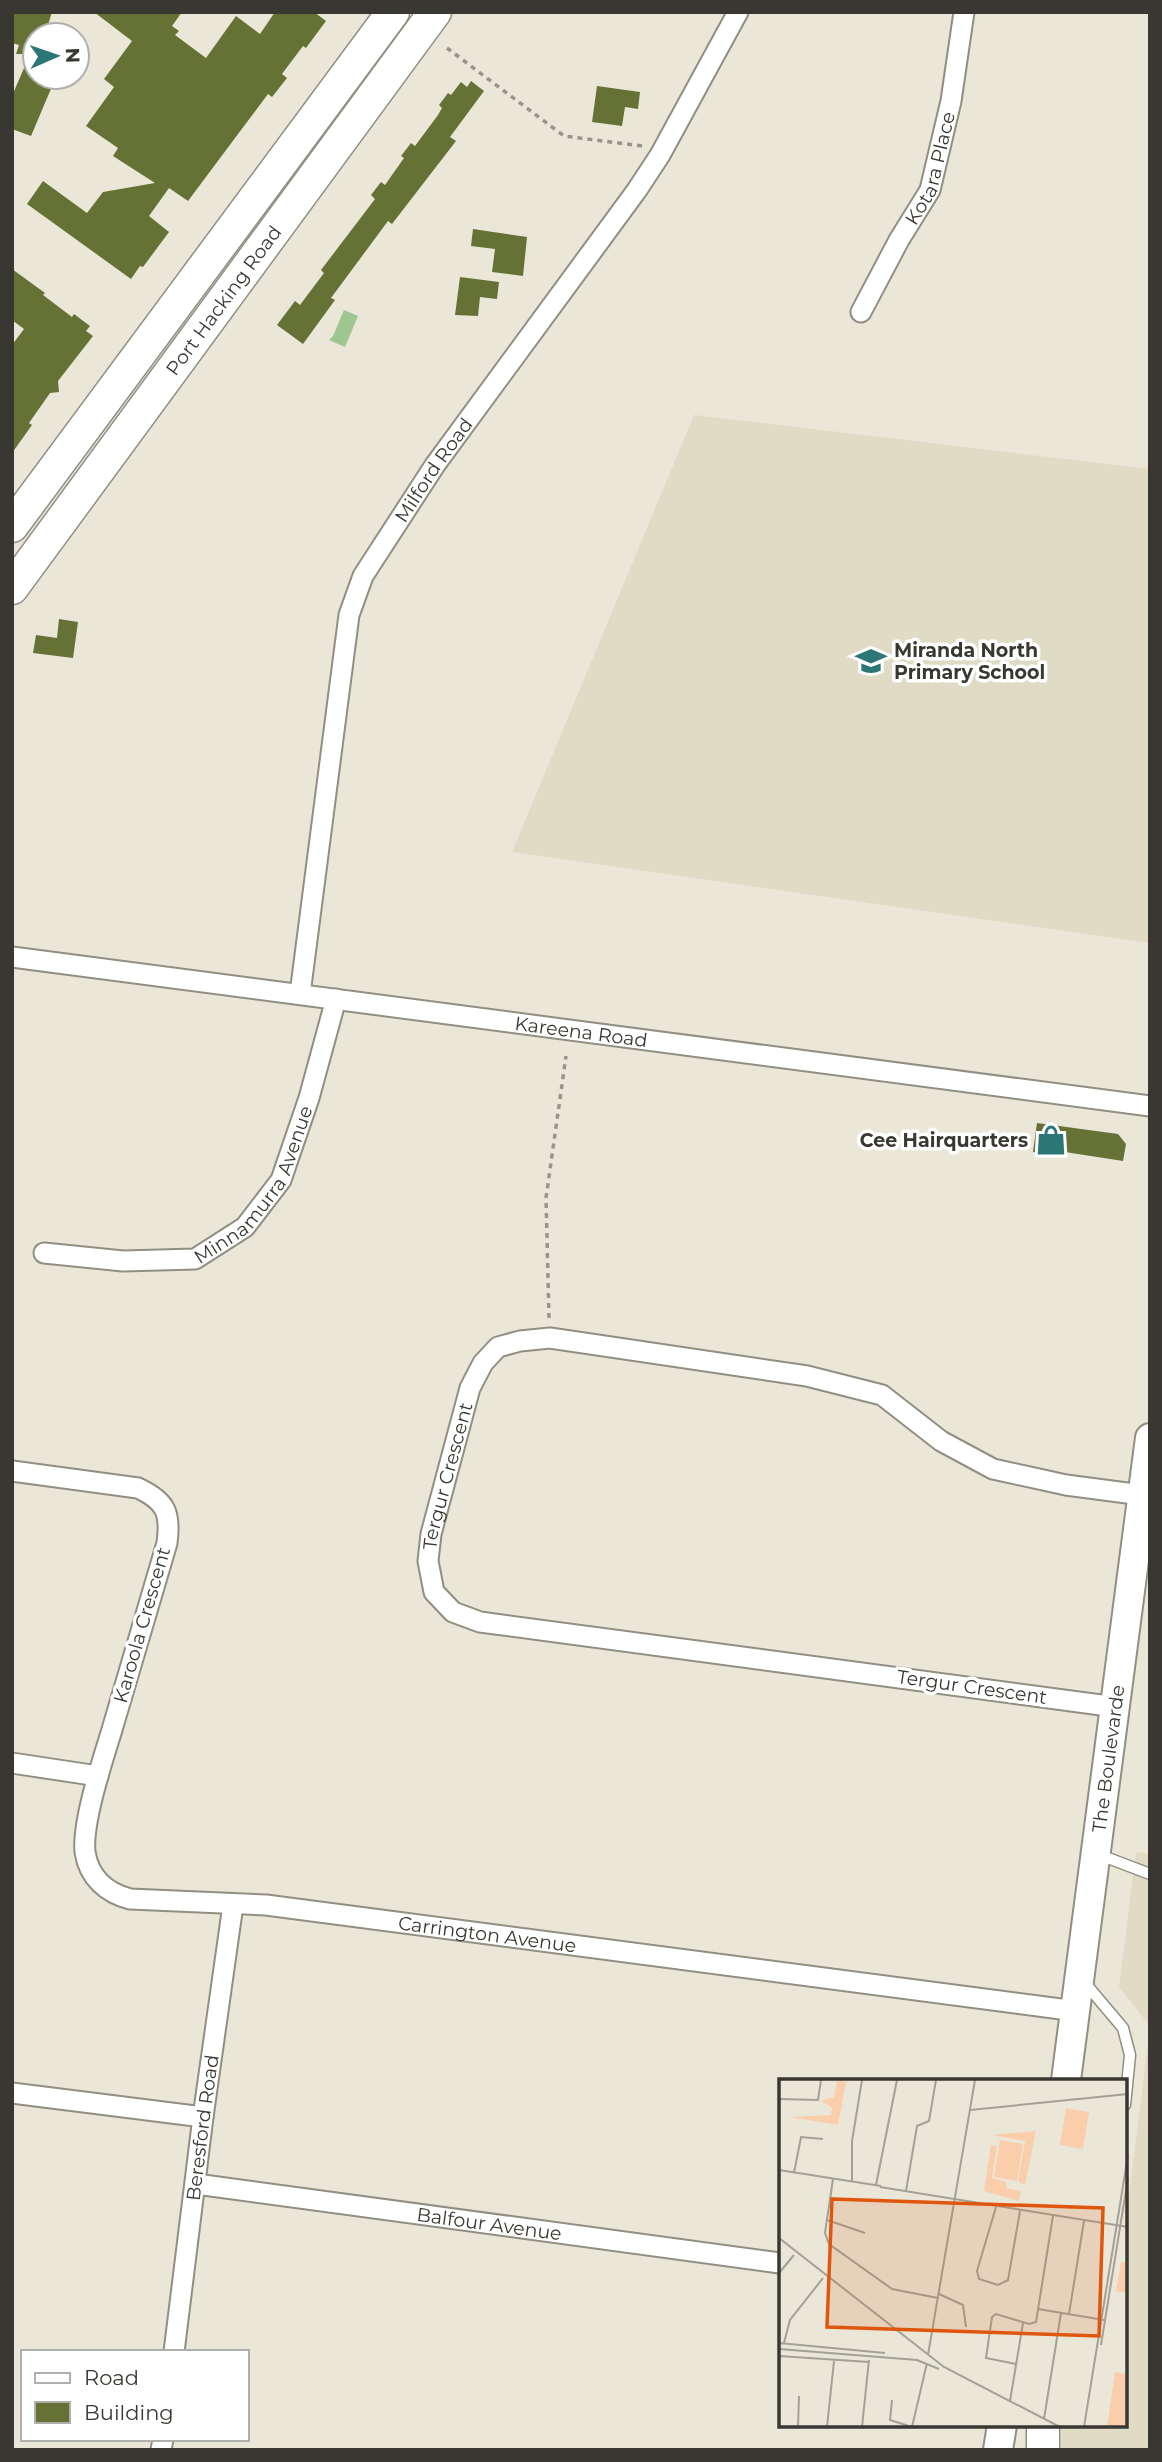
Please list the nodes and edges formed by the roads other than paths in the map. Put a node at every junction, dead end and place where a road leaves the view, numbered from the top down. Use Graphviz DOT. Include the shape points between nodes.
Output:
graph roads {
  1 [pos="393,12"];
  2 [pos="435,12"];
  3 [pos="738,12"];
  4 [pos="964,12"];
  5 [pos="861,312"];
  6 [pos="12,526"];
  7 [pos="12,588"];
  8 [pos="12,957"];
  9 [pos="300,993"];
  10 [pos="336,999"];
  11 [pos="1150,1106"];
  12 [pos="44,1253"];
  13 [pos="1150,1438"];
  14 [pos="12,1471"];
  15 [pos="1142,1495"];
  16 [pos="1115,1707"];
  17 [pos="12,1763"];
  18 [pos="98,1776"];
  19 [pos="1096,1854"];
  20 [pos="1150,1874"];
  21 [pos="233,1905"];
  22 [pos="1079,1978"];
  23 [pos="1076,2011"];
  24 [pos="1066,2079"];
  25 [pos="1127,2085"];
  26 [pos="12,2093"];
  27 [pos="203,2117"];
  28 [pos="196,2184"];
  29 [pos="779,2263"];
  30 [pos="174,2350"];
  31 [pos="1002,2427"];
  32 [pos="1033,2427"];
  33 [pos="1043,2427"];
  34 [pos="998,2450"];
  35 [pos="1030,2450"];
  36 [pos="1043,2450"];
  1 -- 6 [label="main road, Port Hacking Road"];
  2 -- 7 [label="main road, Port Hacking Road"];
  3 -- 9 [label="street, Milford Road" via="637,190 435,464 362,576 349,615"];
  4 -- 5 [label="street, Kotara Place" via="951,101 930,190"];
  8 -- 9 [label="street, Kareena Road"];
  9 -- 10 [label="street, Kareena Road"];
  10 -- 11 [label="street, Kareena Road"];
  10 -- 12 [label="street, Minnamurra Avenue" via="281,1180 245,1227 195,1259 123,1261"];
  13 -- 15 [label="main road, The Boulevarde"];
  14 -- 18 [label="street, Karoola Crescent" via="138,1488 154,1495 166,1510 170,1525 167,1544"];
  15 -- 16 [label="main road, The Boulevarde"];
  15 -- 16 [label="street, Tergur Crescent" via="993,1469 941,1441 882,1395 807,1376 550,1338 498,1347 483,1363 470,1388 431,1534 428,1562 434,1592 453,1612 480,1622"];
  16 -- 19 [label="main road, The Boulevarde"];
  17 -- 18 [label="street"];
  18 -- 21 [label="street, Carrington Avenue" via="85,1851 99,1883 114,1895 130,1899"];
  19 -- 20 [label="lane"];
  19 -- 22 [label="main road, The Boulevarde"];
  21 -- 23 [label="street, Carrington Avenue" via="266,1905"];
  21 -- 27 [label="street, Beresford Road"];
  22 -- 23 [label="main road, The Boulevarde"];
  22 -- 25 [label="lane" via="1123,2028 1130,2055"];
  23 -- 24 [label="main road, The Boulevarde"];
  26 -- 27 [label="street"];
  27 -- 28 [label="street, Beresford Road"];
  28 -- 29 [label="street, Balfour Avenue"];
  28 -- 30 [label="street, Beresford Road"];
  31 -- 34 [label="main road"];
  32 -- 35 [label="main road"];
  33 -- 36 [label="main road"];
}
